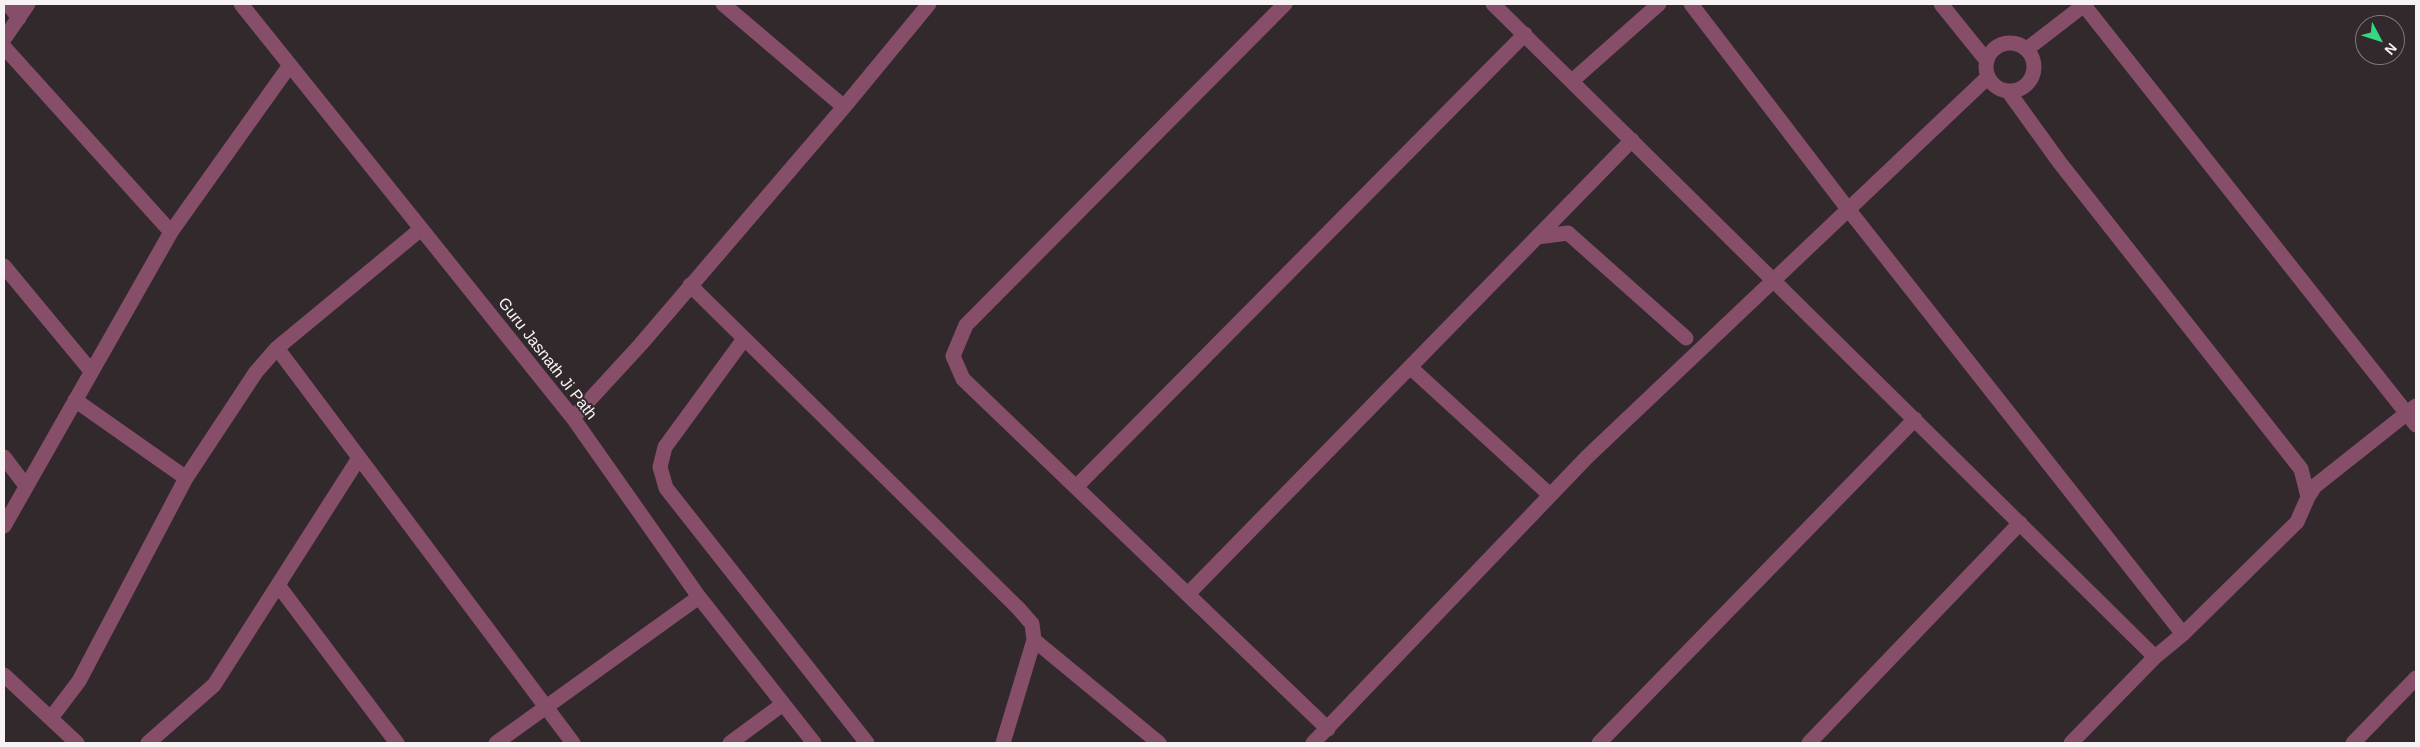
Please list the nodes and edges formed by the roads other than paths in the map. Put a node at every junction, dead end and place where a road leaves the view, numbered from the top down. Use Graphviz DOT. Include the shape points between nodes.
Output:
graph roads {
  1 [pos="8,4"];
  2 [pos="28,4"];
  3 [pos="241,4"];
  4 [pos="723,4"];
  5 [pos="929,4"];
  6 [pos="1285,4"];
  7 [pos="1493,4"];
  8 [pos="1659,4"];
  9 [pos="1690,4"];
  10 [pos="1941,4"];
  11 [pos="2084,4"];
  12 [pos="19,18"];
  13 [pos="1525,34"];
  14 [pos="4,40"];
  15 [pos="4,47"];
  16 [pos="2028,49"];
  17 [pos="1987,60"];
  18 [pos="290,65"];
  19 [pos="1988,77"];
  20 [pos="1572,81"];
  21 [pos="2008,91"];
  22 [pos="844,107"];
  23 [pos="1632,140"];
  24 [pos="1848,209"];
  25 [pos="421,229"];
  26 [pos="171,232"];
  27 [pos="1537,237"];
  28 [pos="4,266"];
  29 [pos="1774,279"];
  30 [pos="690,285"];
  31 [pos="1686,338"];
  32 [pos="744,339"];
  33 [pos="277,348"];
  34 [pos="1410,367"];
  35 [pos="91,372"];
  36 [pos="74,400"];
  37 [pos="2413,415"];
  38 [pos="573,418"];
  39 [pos="1915,419"];
  40 [pos="4,457"];
  41 [pos="359,458"];
  42 [pos="186,478"];
  43 [pos="26,486"];
  44 [pos="1076,487"];
  45 [pos="1550,495"];
  46 [pos="2308,497"];
  47 [pos="2020,523"];
  48 [pos="4,526"];
  49 [pos="278,585"];
  50 [pos="1188,594"];
  51 [pos="700,597"];
  52 [pos="2183,634"];
  53 [pos="1034,640"];
  54 [pos="2155,657"];
  55 [pos="4,675"];
  56 [pos="2416,678"];
  57 [pos="783,704"];
  58 [pos="546,707"];
  59 [pos="51,718"];
  60 [pos="1328,729"];
  61 [pos="77,743"];
  62 [pos="148,743"];
  63 [pos="397,743"];
  64 [pos="496,743"];
  65 [pos="573,743"];
  66 [pos="730,743"];
  67 [pos="814,743"];
  68 [pos="867,743"];
  69 [pos="1003,743"];
  70 [pos="1159,743"];
  71 [pos="1313,743"];
  72 [pos="1599,743"];
  73 [pos="1809,743"];
  74 [pos="2071,743"];
  75 [pos="2353,743"];
  1 -- 12 [label="street"];
  2 -- 12 [label="street"];
  3 -- 18 [label="street, Guru Jasnath Ji Path"];
  4 -- 22 [label="street"];
  5 -- 22 [label="street"];
  6 -- 44 [label="street" via="966,325 959,340 953,356 963,379"];
  7 -- 13 [label="street"];
  8 -- 20 [label="street"];
  9 -- 24 [label="street"];
  10 -- 17 [label="street"];
  11 -- 16 [label="street"];
  11 -- 37 [label="street"];
  12 -- 14 [label="street"];
  13 -- 20 [label="street"];
  13 -- 44 [label="street"];
  15 -- 26 [label="street"];
  16 -- 17 [label="street" via="2020,44 2004,44 1996,47"];
  16 -- 21 [label="street" via="2034,62 2032,77 2022,88"];
  17 -- 19 [label="street"];
  18 -- 25 [label="street, Guru Jasnath Ji Path"];
  18 -- 26 [label="street"];
  19 -- 21 [label="street" via="2000,89"];
  19 -- 24 [label="street"];
  20 -- 23 [label="street"];
  21 -- 46 [label="street" via="2060,163 2301,469"];
  22 -- 30 [label="street"];
  23 -- 27 [label="street"];
  23 -- 29 [label="street"];
  24 -- 29 [label="street"];
  24 -- 52 [label="street"];
  25 -- 33 [label="street"];
  25 -- 38 [label="street, Guru Jasnath Ji Path"];
  26 -- 35 [label="street"];
  27 -- 31 [label="street" via="1568,233"];
  27 -- 34 [label="street"];
  28 -- 35 [label="street"];
  29 -- 39 [label="street"];
  29 -- 45 [label="street"];
  30 -- 32 [label="street"];
  30 -- 38 [label="street"];
  32 -- 53 [label="street" via="1019,609 1032,624"];
  32 -- 68 [label="street" via="665,447 660,467 666,488"];
  33 -- 41 [label="street"];
  33 -- 42 [label="street" via="256,372"];
  34 -- 45 [label="street"];
  34 -- 50 [label="street"];
  35 -- 36 [label="street"];
  36 -- 42 [label="street"];
  36 -- 43 [label="street"];
  37 -- 46 [label="street" via="2315,486"];
  38 -- 51 [label="street, Guru Jasnath Ji Path"];
  39 -- 47 [label="street"];
  39 -- 72 [label="street"];
  40 -- 43 [label="street"];
  41 -- 49 [label="street"];
  41 -- 58 [label="street"];
  42 -- 59 [label="street" via="79,681"];
  43 -- 48 [label="street"];
  44 -- 50 [label="street"];
  45 -- 60 [label="street"];
  46 -- 52 [label="street" via="2297,522"];
  47 -- 54 [label="street"];
  47 -- 73 [label="street"];
  49 -- 62 [label="street" via="214,684"];
  49 -- 63 [label="street"];
  50 -- 60 [label="street"];
  51 -- 57 [label="street, Guru Jasnath Ji Path"];
  51 -- 58 [label="street"];
  52 -- 54 [label="street"];
  53 -- 69 [label="street"];
  53 -- 70 [label="street"];
  54 -- 74 [label="street"];
  55 -- 59 [label="street"];
  56 -- 75 [label="street"];
  57 -- 66 [label="street"];
  57 -- 67 [label="street, Guru Jasnath Ji Path"];
  58 -- 64 [label="street"];
  58 -- 65 [label="street"];
  59 -- 61 [label="street"];
  60 -- 71 [label="street"];
}
